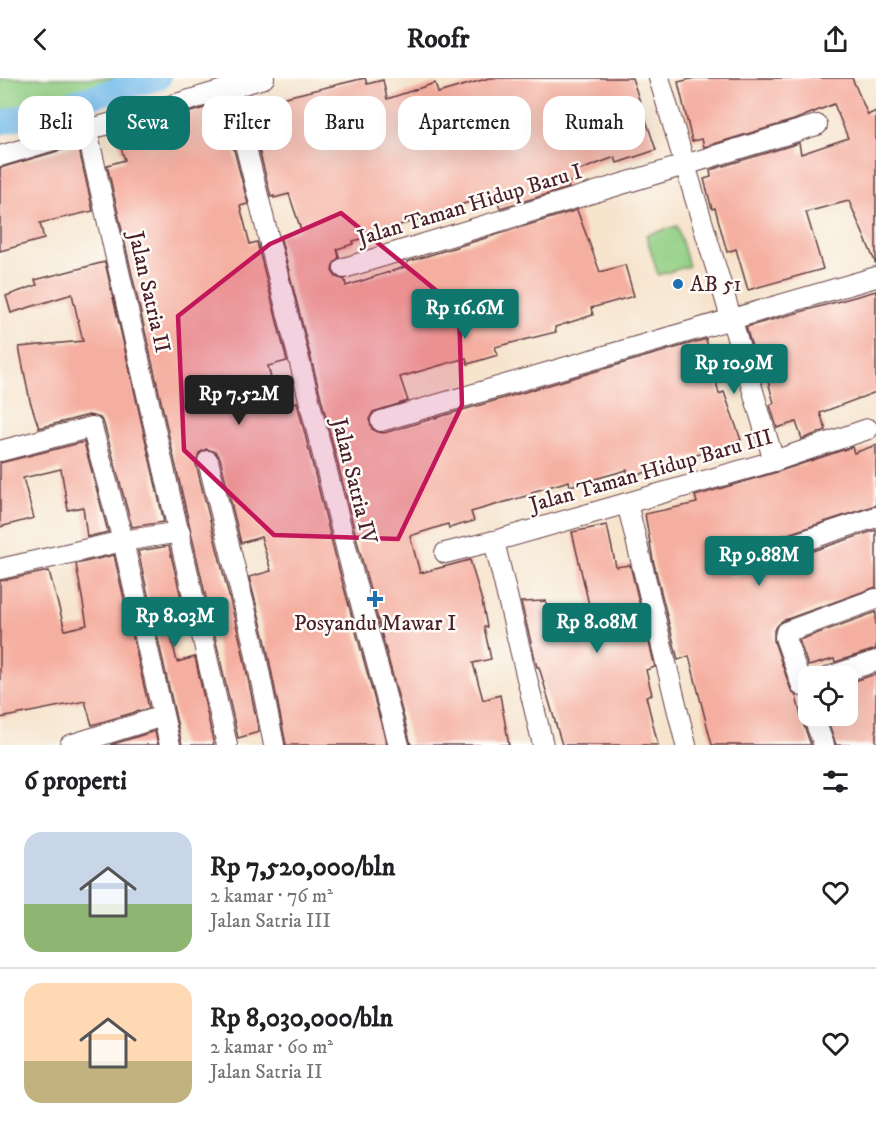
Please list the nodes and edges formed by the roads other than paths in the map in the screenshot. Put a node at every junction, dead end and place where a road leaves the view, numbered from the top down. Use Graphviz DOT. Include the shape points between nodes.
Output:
graph roads {
  1 [pos="264,78"];
  2 [pos="658,78"];
  3 [pos="231,88"];
  4 [pos="817,125"];
  5 [pos="94,129"];
  6 [pos="21,150"];
  7 [pos="91,150"];
  8 [pos="0,156"];
  9 [pos="684,164"];
  10 [pos="344,268"];
  11 [pos="876,277"];
  12 [pos="731,318"];
  13 [pos="381,421"];
  14 [pos="868,429"];
  15 [pos="0,451"];
  16 [pos="208,461"];
  17 [pos="774,461"];
  18 [pos="627,504"];
  19 [pos="876,517"];
  20 [pos="180,532"];
  21 [pos="123,541"];
  22 [pos="494,541"];
  23 [pos="445,553"];
  24 [pos="735,564"];
  25 [pos="0,569"];
  26 [pos="876,599"];
  27 [pos="876,661"];
  28 [pos="858,667"];
  29 [pos="798,670"];
  30 [pos="163,716"];
  31 [pos="817,726"];
  32 [pos="92,741"];
  33 [pos="70,745"];
  34 [pos="170,745"];
  35 [pos="227,745"];
  36 [pos="274,745"];
  37 [pos="399,745"];
  38 [pos="543,745"];
  39 [pos="686,745"];
  40 [pos="824,745"];
  1 -- 3 [label="street"];
  2 -- 9 [label="street"];
  3 -- 5 [label="street"];
  3 -- 37 [label="street, Jalan Satria IV"];
  4 -- 9 [label="street, Jalan Taman Hidup Baru I"];
  6 -- 8 [label="street"];
  7 -- 20 [label="street, Jalan Satria II"];
  9 -- 10 [label="street, Jalan Taman Hidup Baru I"];
  9 -- 12 [label="street"];
  11 -- 12 [label="street"];
  12 -- 13 [label="street"];
  12 -- 17 [label="street"];
  14 -- 17 [label="street, Jalan Taman Hidup Baru III"];
  15 -- 21 [label="street" via="92,427"];
  16 -- 36 [label="street" via="253,641"];
  17 -- 18 [label="street, Jalan Taman Hidup Baru III"];
  18 -- 22 [label="street, Jalan Taman Hidup Baru III"];
  18 -- 39 [label="street"];
  19 -- 24 [label="street"];
  20 -- 21 [label="street"];
  20 -- 35 [label="street, Jalan Satria II"];
  21 -- 25 [label="street"];
  21 -- 30 [label="street"];
  22 -- 23 [label="street, Jalan Taman Hidup Baru III"];
  22 -- 38 [label="street"];
  26 -- 29 [label="street" via="786,632"];
  27 -- 28 [label="street"];
  30 -- 32 [label="street"];
  30 -- 34 [label="street"];
  31 -- 40 [label="street"];
  32 -- 33 [label="street"];
}
